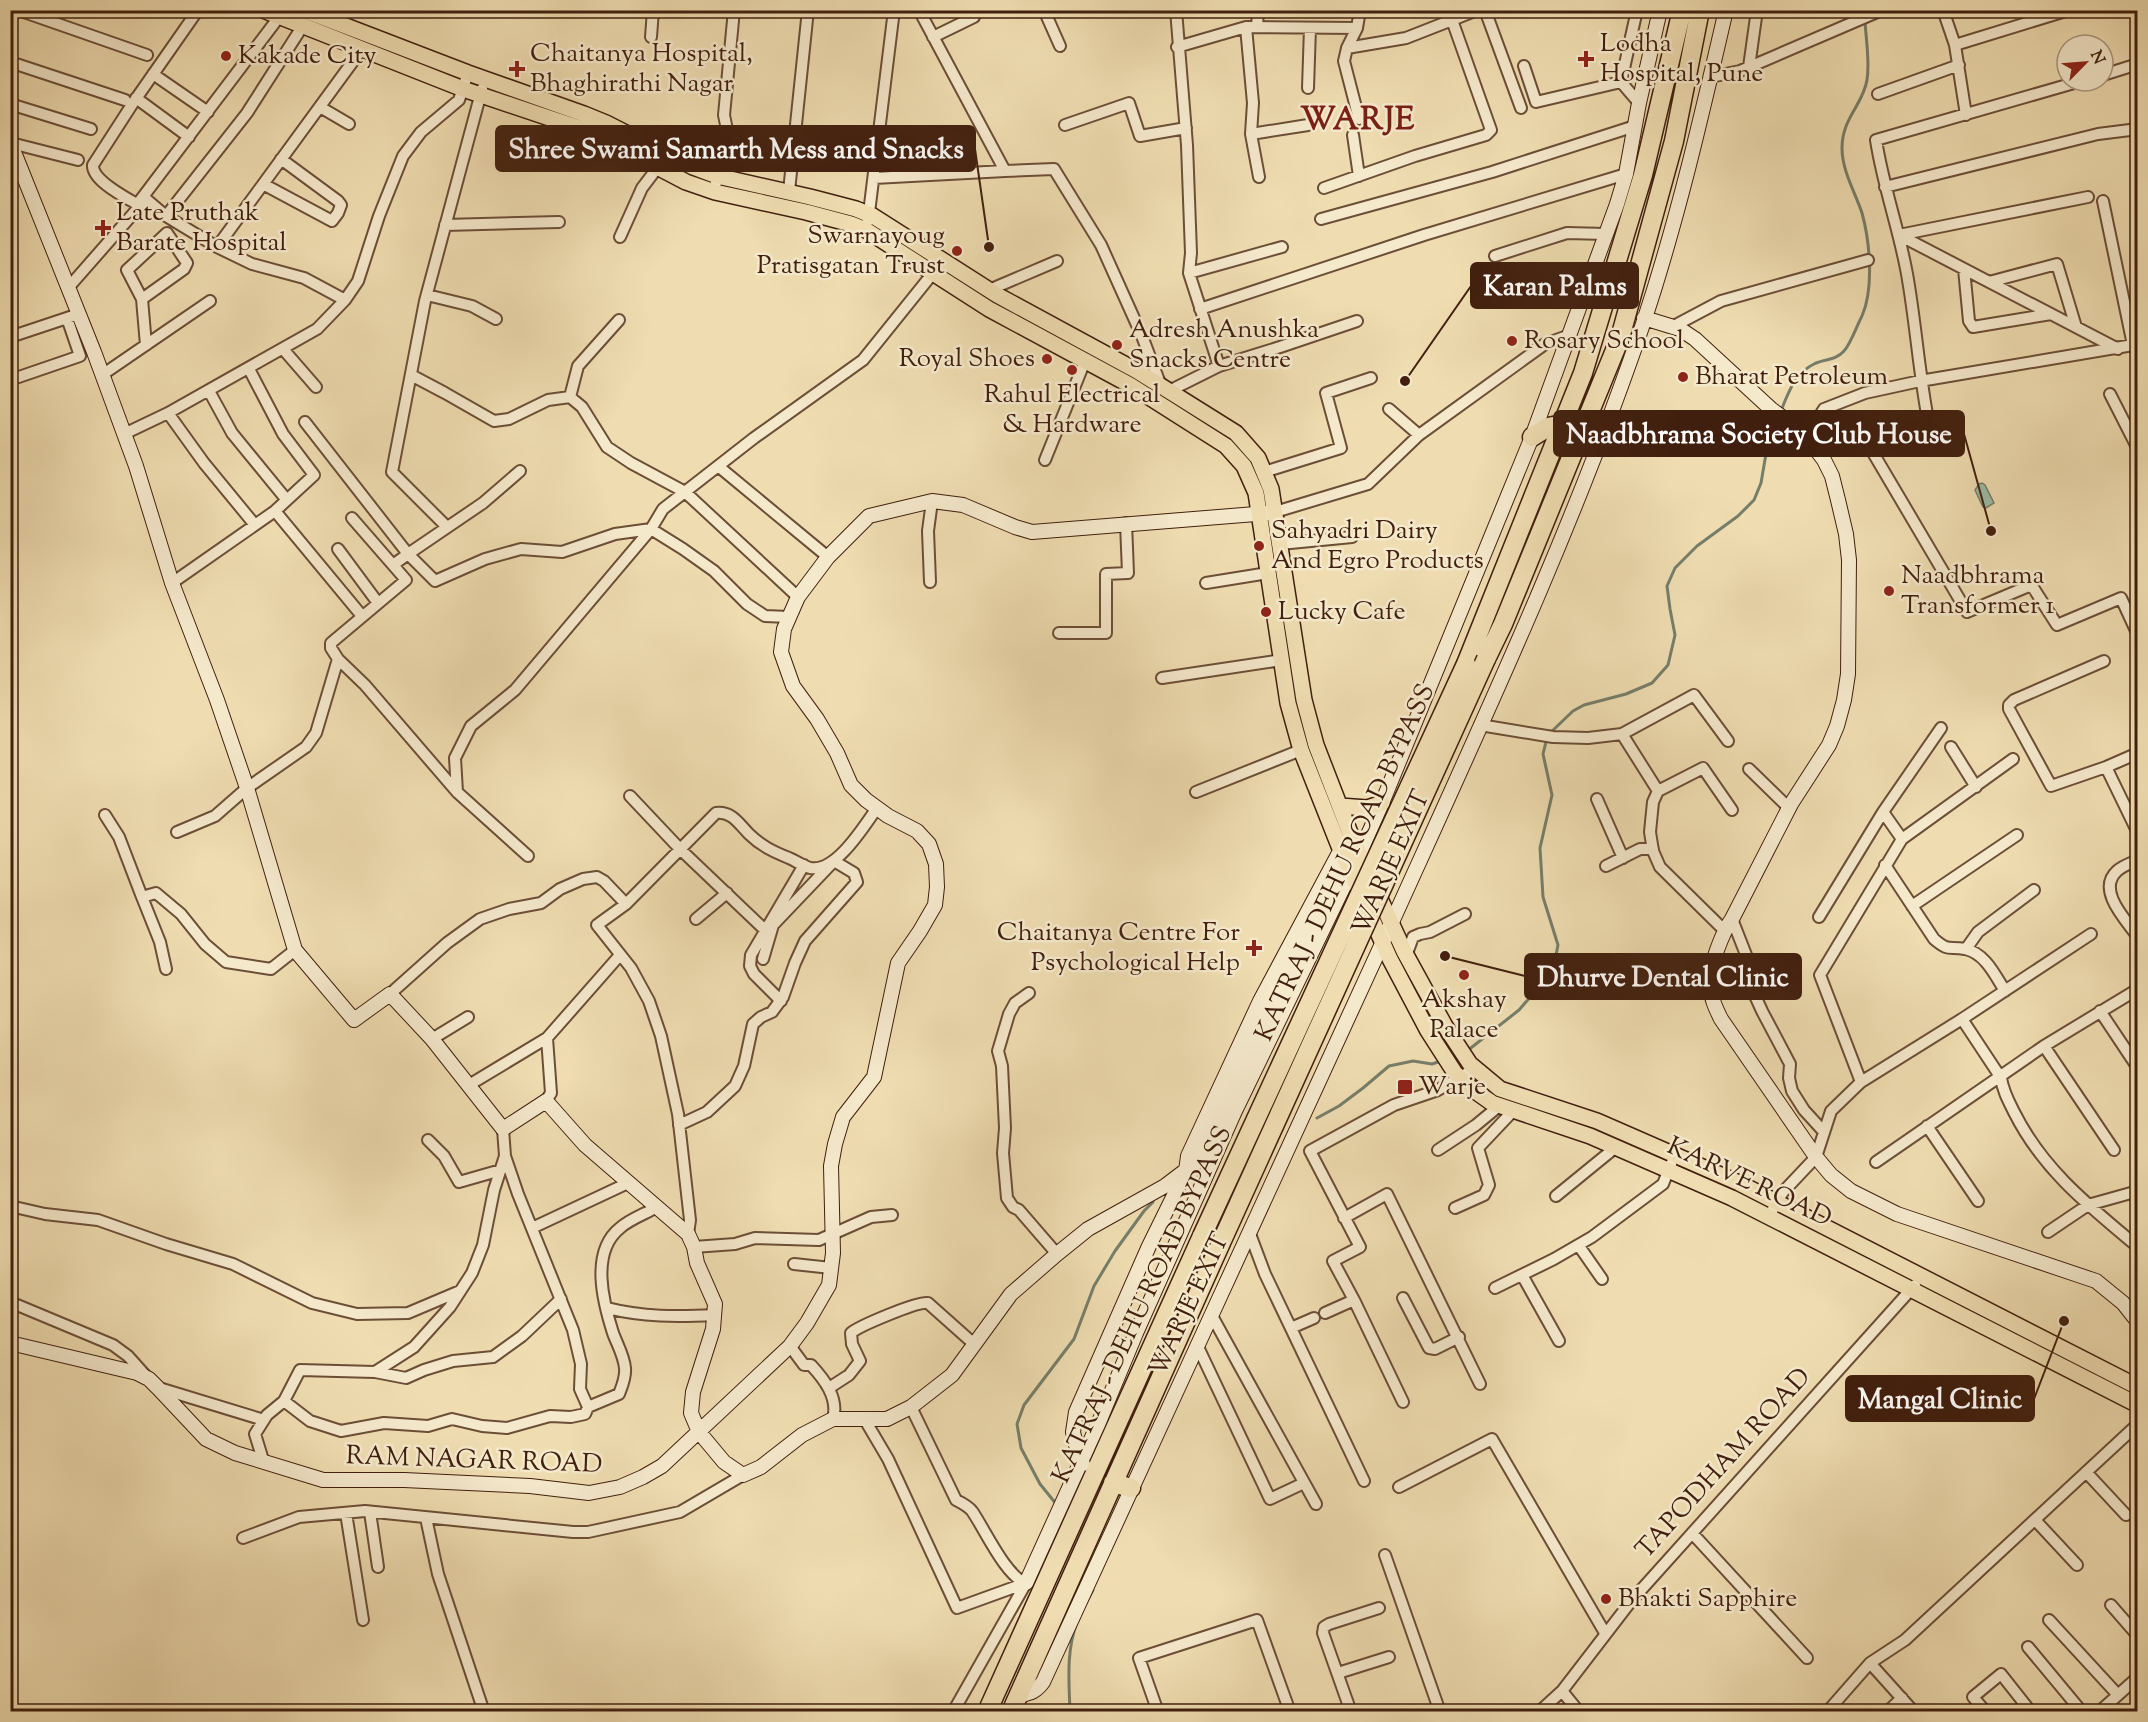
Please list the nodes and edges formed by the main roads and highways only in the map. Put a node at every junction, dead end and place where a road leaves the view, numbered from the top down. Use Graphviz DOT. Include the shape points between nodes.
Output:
graph roads {
  1 [pos="263,10"];
  2 [pos="1682,10"];
  3 [pos="1700,10"];
  4 [pos="310,12"];
  5 [pos="1165,388"];
  6 [pos="1158,403"];
  7 [pos="1563,424"];
  8 [pos="1532,437"];
  9 [pos="1267,513"];
  10 [pos="1382,803"];
  11 [pos="1340,806"];
  12 [pos="1773,1210"];
  13 [pos="2138,1387"];
  14 [pos="2138,1405"];
  15 [pos="1113,1483"];
  16 [pos="1131,1488"];
  17 [pos="1015,1704"];
  18 [pos="987,1712"];
  1 -- 6 [label="main road" via="463,90 600,137 686,182 866,230 989,309"];
  2 -- 7 [label="highway, KATRAJ - DEHU ROAD BYPASS" via="1644,175 1583,373"];
  3 -- 15 [label="highway, KATRAJ - DEHU ROAD BYPASS, bridge" via="1674,141 1620,338 1507,614"];
  4 -- 5 [label="main road" via="606,123 717,176 789,191 870,215 989,290"];
  5 -- 6 [label="main road"];
  5 -- 9 [label="main road" via="1236,433 1258,458 1271,489"];
  6 -- 9 [label="main road" via="1237,456"];
  7 -- 8 [label="highway" via="1548,427"];
  7 -- 18 [label="highway, KATRAJ - DEHU ROAD BYPASS, bridge" via="1466,664"];
  9 -- 11 [label="main road, KARVE ROAD" via="1280,544 1308,718"];
  9 -- 12 [label="main road, KARVE ROAD" via="1268,573 1288,703 1301,750 1390,959 1442,1055 1472,1089 1506,1108 1556,1123 1732,1198"];
  10 -- 11 [label="main road" via="1367,808"];
  11 -- 12 [label="main road, KARVE ROAD" via="1405,954 1472,1066 1500,1089 1597,1121 1739,1183"];
  12 -- 13 [label="main road, KARVE ROAD" via="1920,1276"];
  12 -- 14 [label="main road, KARVE ROAD" via="1912,1290"];
  15 -- 16 [label="highway"];
  15 -- 17 [label="highway, KATRAJ - DEHU ROAD BYPASS"];
}
